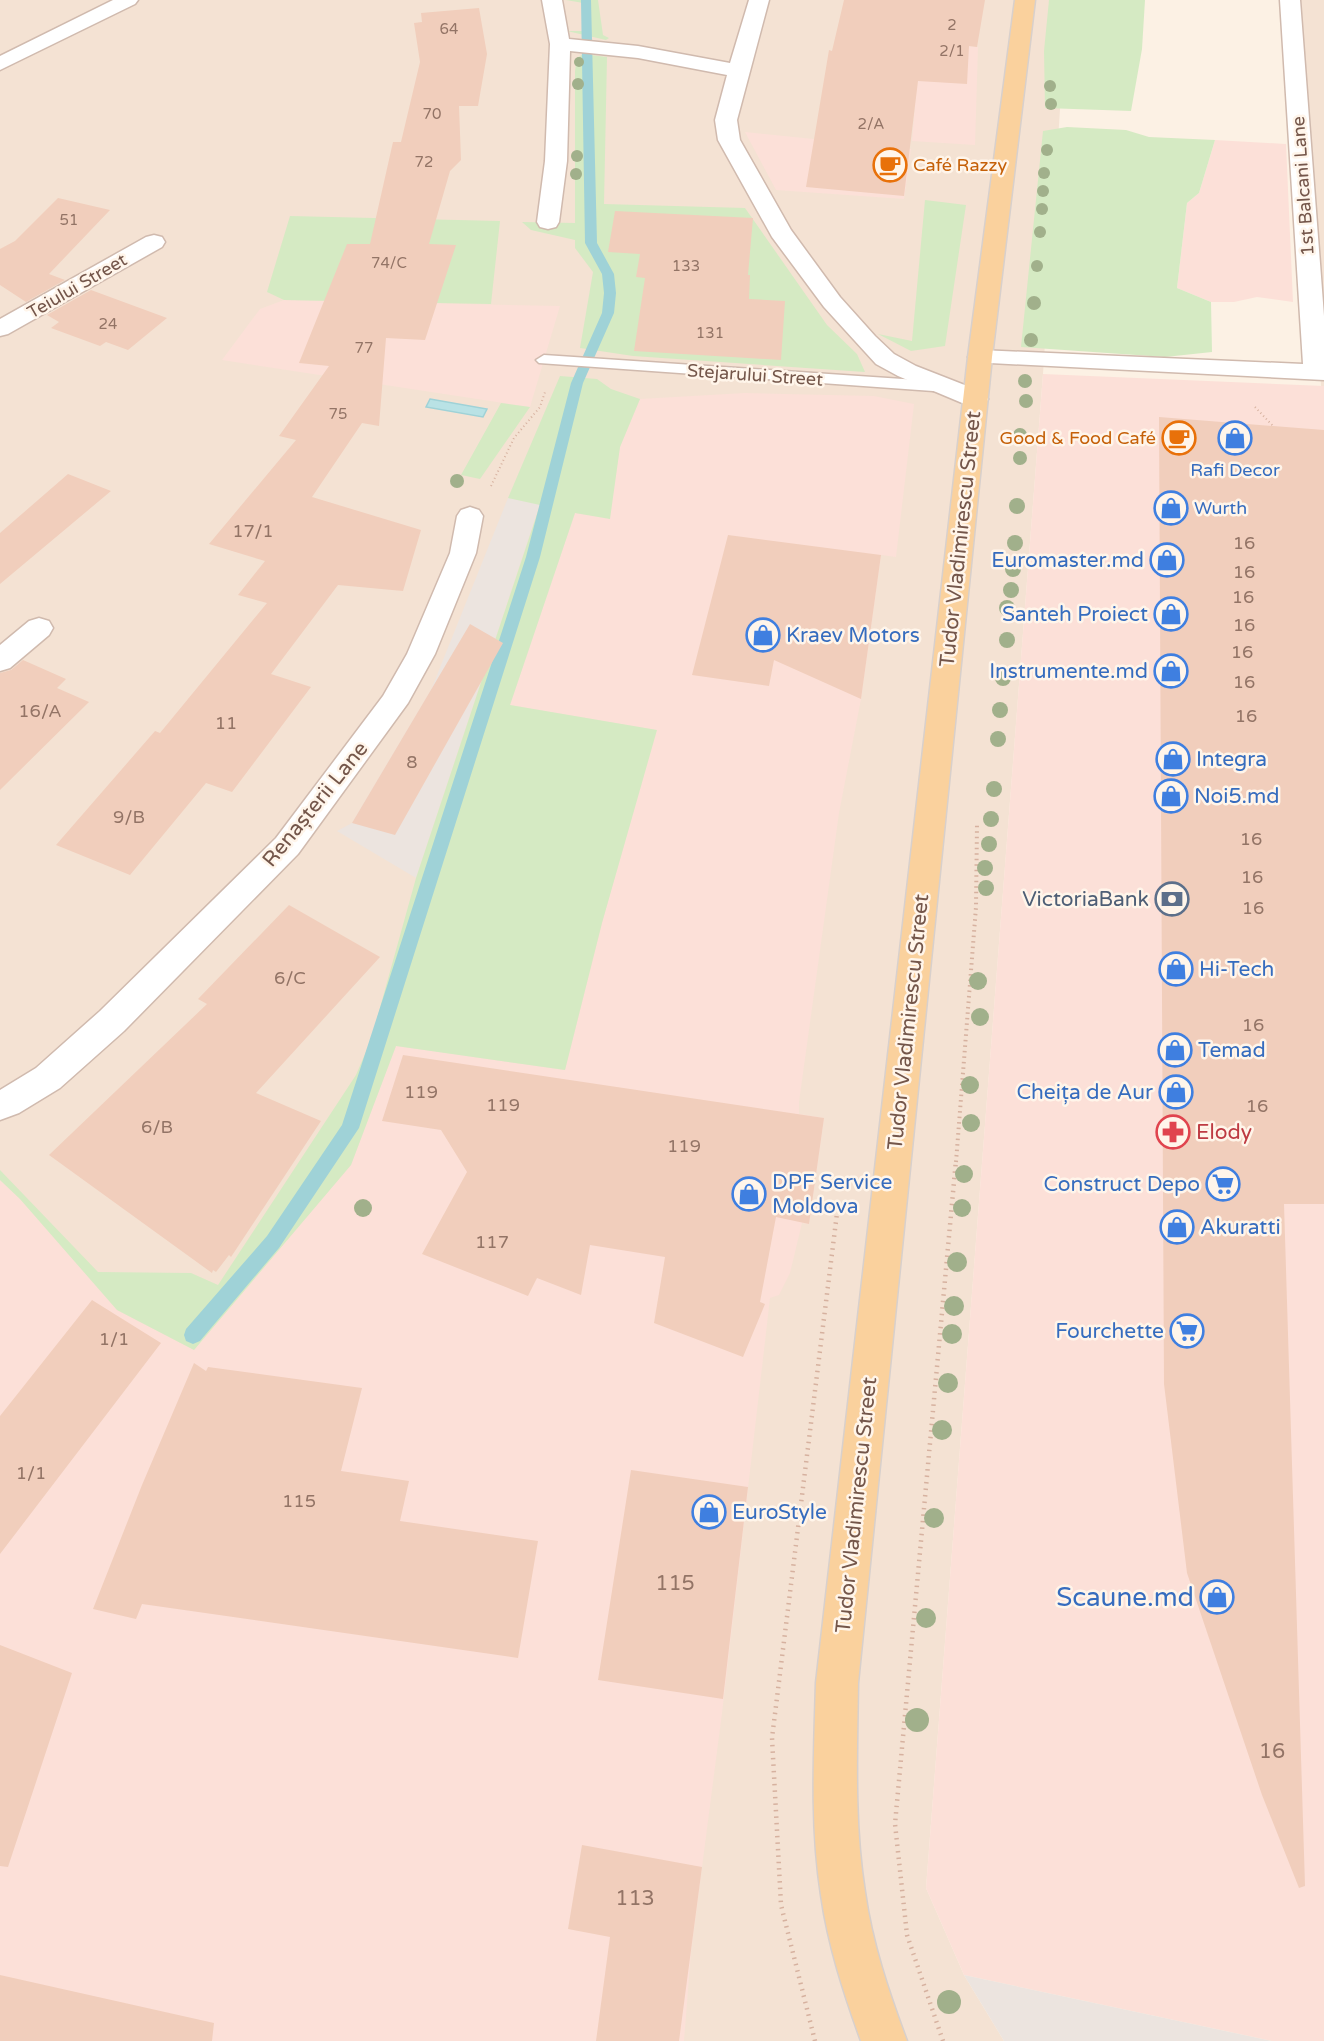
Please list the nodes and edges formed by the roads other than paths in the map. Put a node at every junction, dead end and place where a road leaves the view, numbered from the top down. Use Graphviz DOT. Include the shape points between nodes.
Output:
graph roads {
  1 [pos="128,0"];
  2 [pos="552,0"];
  3 [pos="759,0"];
  4 [pos="1025,0"];
  5 [pos="1290,0"];
  6 [pos="568,45"];
  7 [pos="0,64"];
  8 [pos="738,71"];
  9 [pos="548,222"];
  10 [pos="154,242"];
  11 [pos="0,329"];
  12 [pos="980,357"];
  13 [pos="554,361"];
  14 [pos="1320,372"];
  15 [pos="962,393"];
  16 [pos="471,516"];
  17 [pos="39,628"];
  18 [pos="0,661"];
  19 [pos="0,1105"];
  20 [pos="884,2041"];
  1 -- 7 [label="street"];
  2 -- 6 [label="street"];
  3 -- 8 [label="street"];
  4 -- 12 [label="main road, Tudor Vladimirescu Street"];
  5 -- 14 [label="street, 1st Balcani Lane"];
  6 -- 8 [label="street" via="609,48"];
  6 -- 9 [label="street"];
  8 -- 15 [label="street" via="726,120 729,140 780,232 832,302 885,359"];
  10 -- 11 [label="street, Teiului Street"];
  12 -- 14 [label="street"];
  12 -- 15 [label="main road, Tudor Vladimirescu Street"];
  13 -- 15 [label="lane, Stejarului Street"];
  15 -- 20 [label="main road, Tudor Vladimirescu Street" via="837,1683 835,1791 843,1894 868,2000"];
  16 -- 19 [label="street, Renașterii Lane" via="463,553 421,654 394,703 287,846 112,1021 48,1078"];
  17 -- 18 [label="street"];
}
